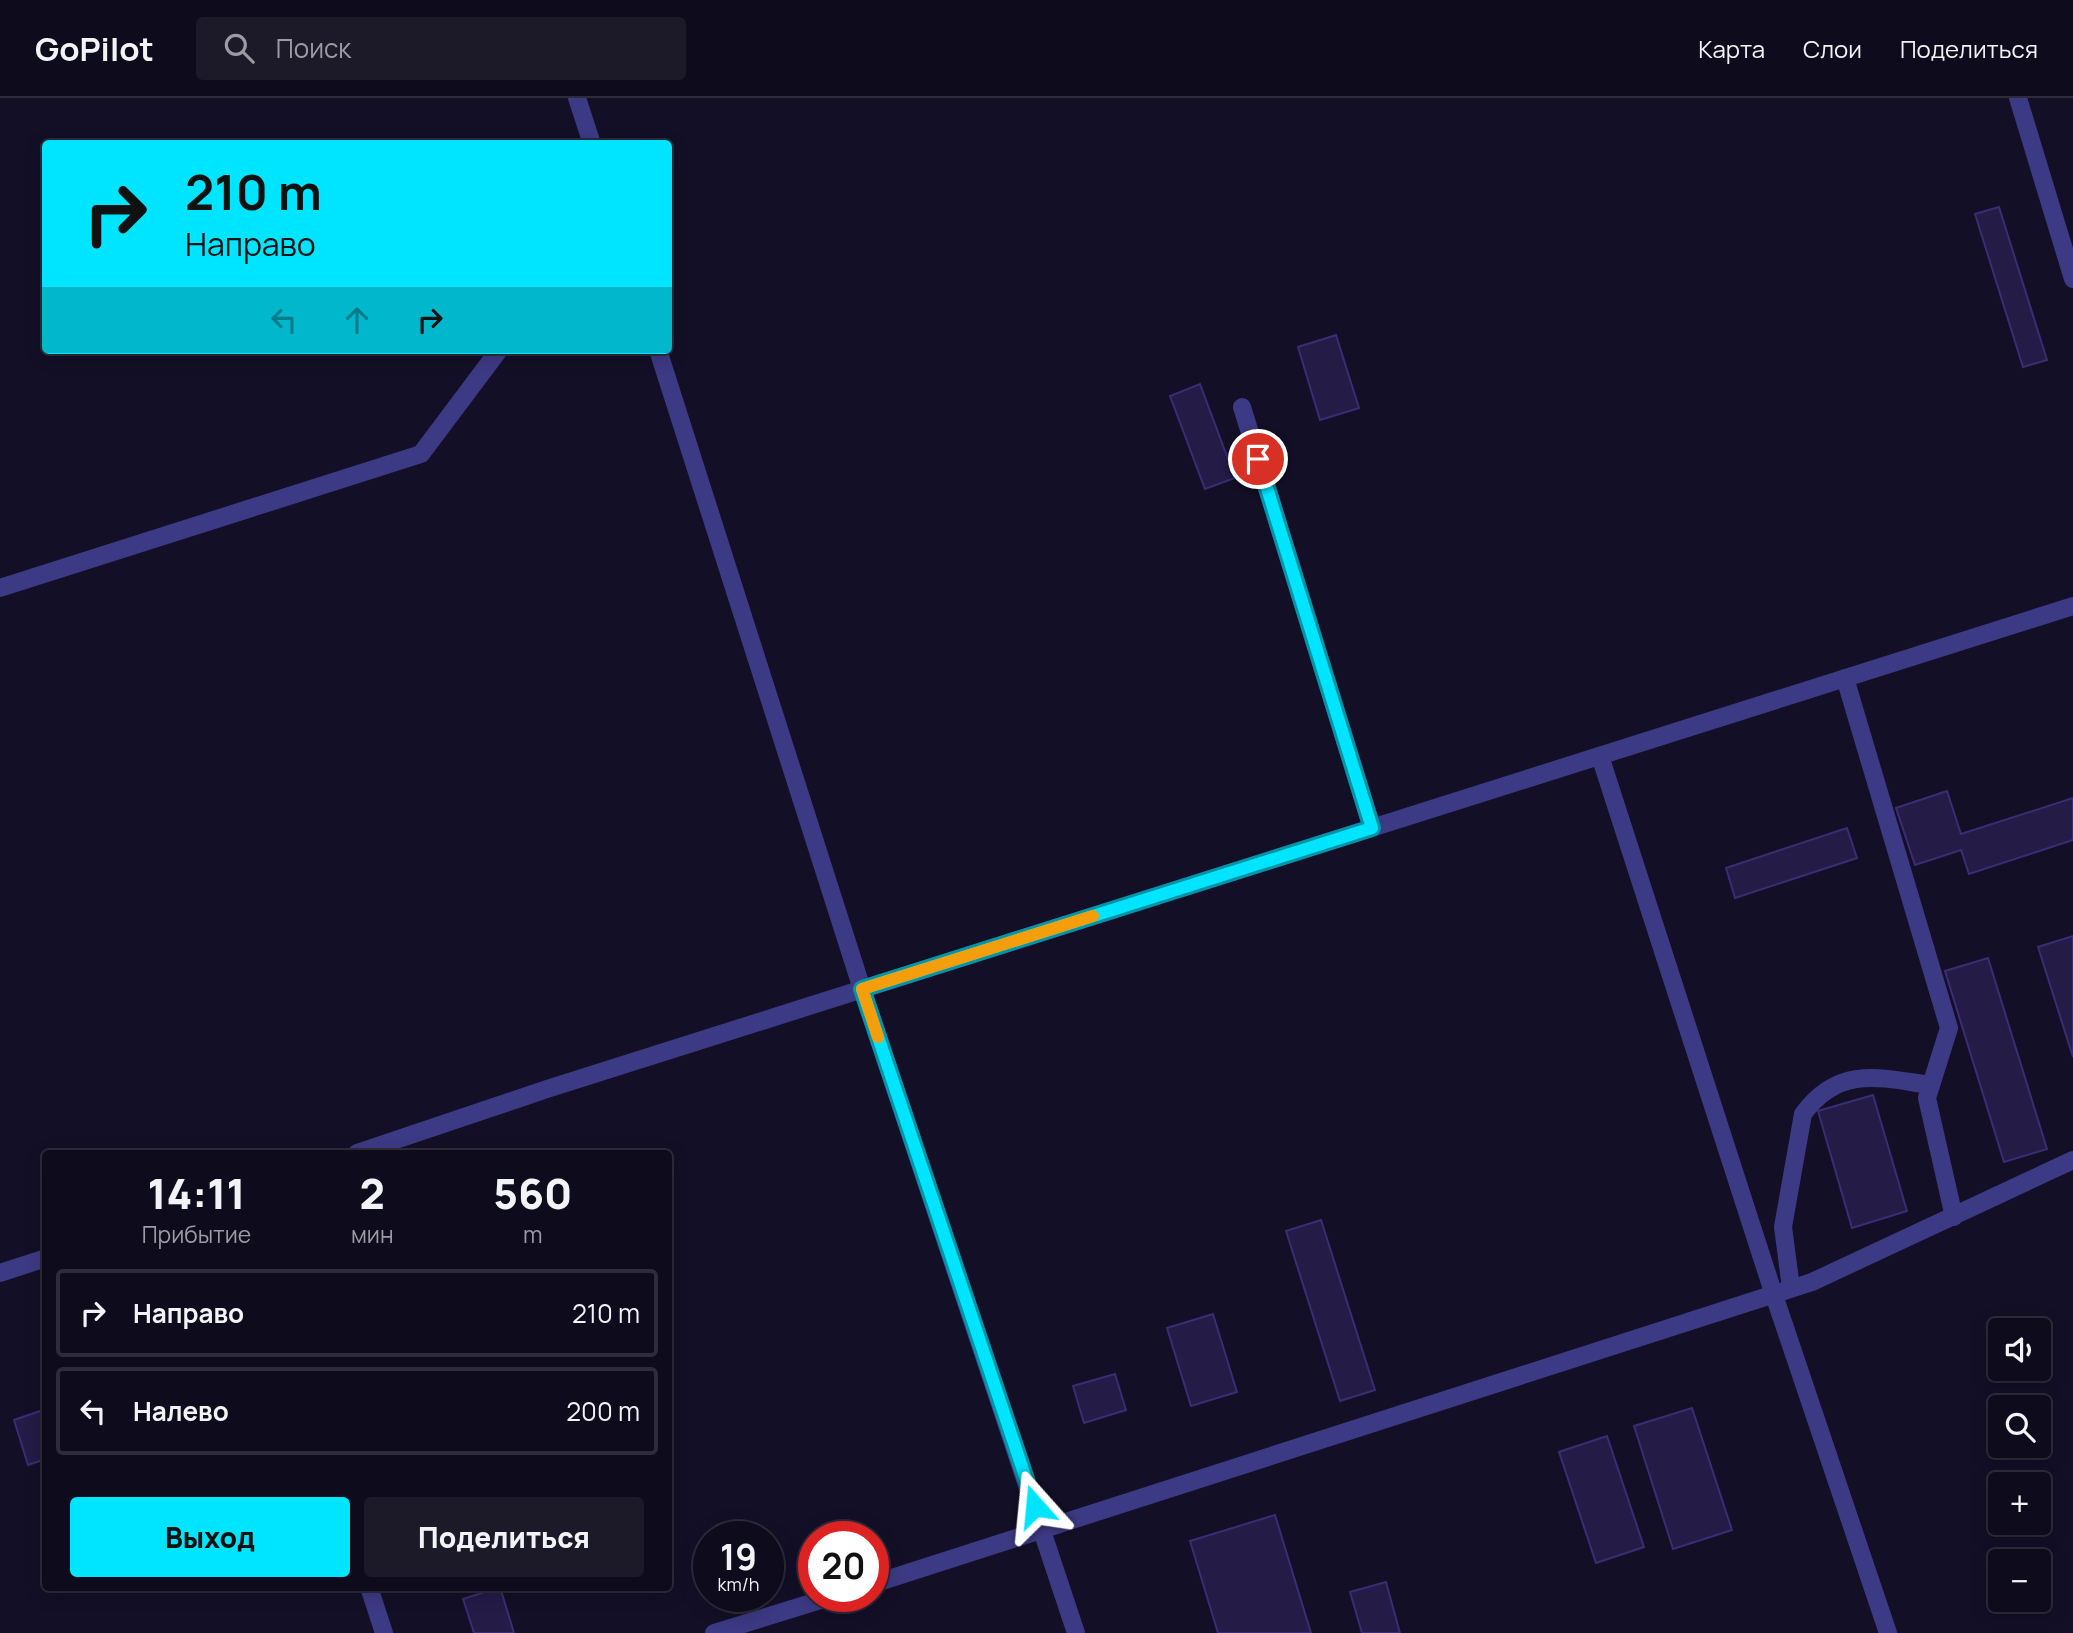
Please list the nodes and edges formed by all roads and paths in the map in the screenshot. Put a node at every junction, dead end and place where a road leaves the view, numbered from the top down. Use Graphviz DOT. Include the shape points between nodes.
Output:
graph roads {
  1 [pos="577,98"];
  2 [pos="2018,98"];
  3 [pos="591,140"];
  4 [pos="2073,279"];
  5 [pos="496,354"];
  6 [pos="659,354"];
  7 [pos="1241,407"];
  8 [pos="0,588"];
  9 [pos="2073,606"];
  10 [pos="1845,678"];
  11 [pos="1600,756"];
  12 [pos="1372,828"];
  13 [pos="862,989"];
  14 [pos="1929,1085"];
  15 [pos="366,1150"];
  16 [pos="2073,1160"];
  17 [pos="1954,1217"];
  18 [pos="42,1259"];
  19 [pos="0,1273"];
  20 [pos="1791,1287"];
  21 [pos="1773,1292"];
  22 [pos="1043,1532"];
  23 [pos="889,1579"];
  24 [pos="370,1591"];
  25 [pos="798,1607"];
  26 [pos="384,1633"];
  27 [pos="714,1633"];
  28 [pos="1076,1633"];
  29 [pos="1888,1633"];
  1 -- 3 [label="lane"];
  2 -- 4 [label="lane"];
  5 -- 8 [label="lane" via="421,454"];
  6 -- 13 [label="lane"];
  7 -- 12 [label="lane"];
  9 -- 10 [label="lane"];
  10 -- 11 [label="lane"];
  10 -- 14 [label="lane" via="1950,1028"];
  11 -- 12 [label="lane"];
  11 -- 21 [label="lane"];
  12 -- 13 [label="lane"];
  13 -- 15 [label="lane"];
  13 -- 22 [label="lane"];
  14 -- 17 [label="lane" via="1927,1098"];
  14 -- 20 [label="lane" via="1870,1075 1830,1087 1813,1099 1803,1114 1783,1227"];
  16 -- 17 [label="lane"];
  17 -- 20 [label="lane" via="1812,1282"];
  18 -- 19 [label="lane"];
  20 -- 21 [label="lane"];
  21 -- 22 [label="lane"];
  21 -- 29 [label="lane"];
  22 -- 23 [label="lane"];
  22 -- 28 [label="lane"];
  24 -- 26 [label="lane"];
  25 -- 27 [label="lane"];
}
